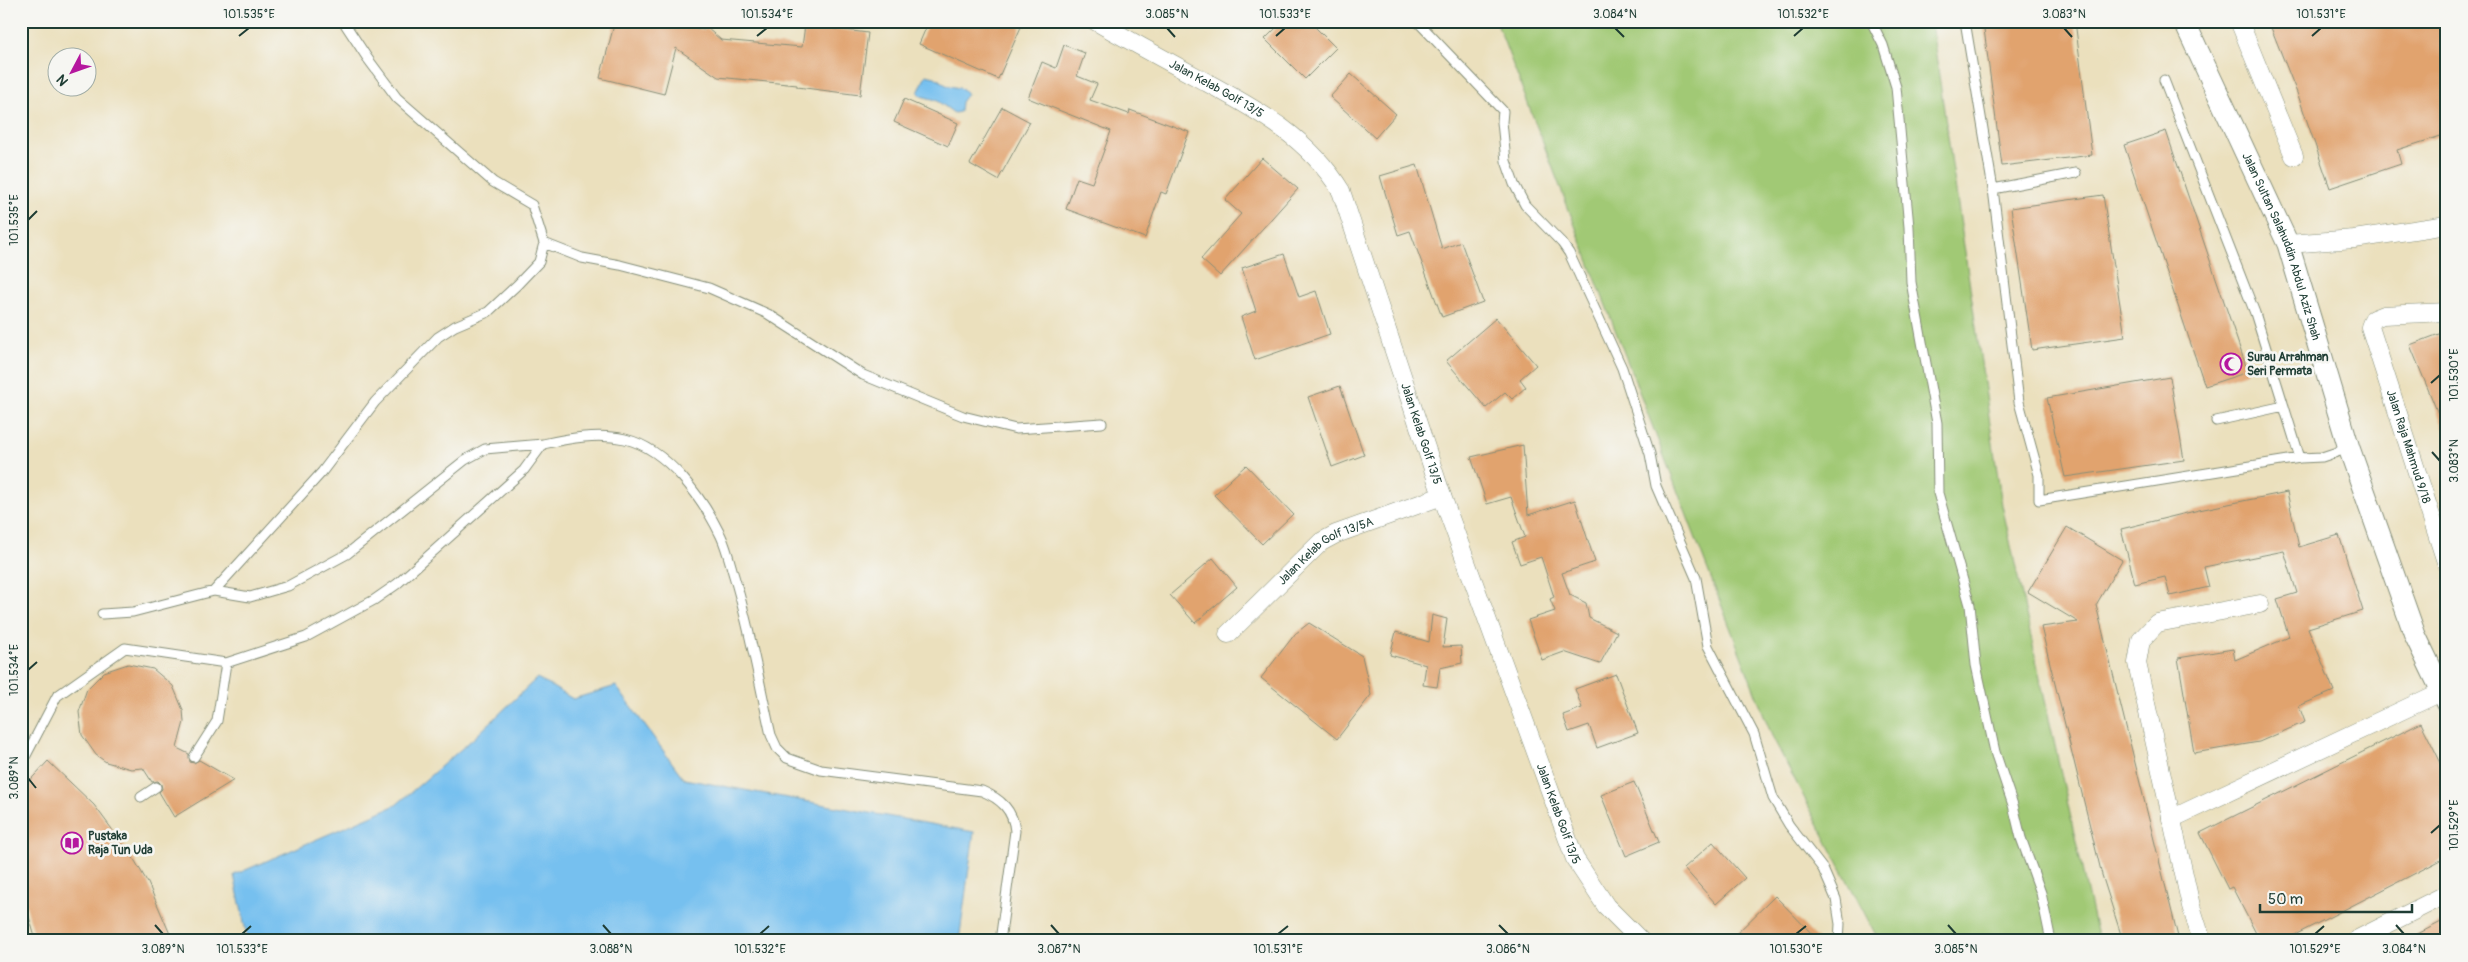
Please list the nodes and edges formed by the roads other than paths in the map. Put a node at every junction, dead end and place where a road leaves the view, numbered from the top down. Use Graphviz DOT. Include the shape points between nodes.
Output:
graph roads {
  1 [pos="343,21"];
  2 [pos="1095,21"];
  3 [pos="1417,21"];
  4 [pos="1871,21"];
  5 [pos="1965,21"];
  6 [pos="2184,21"];
  7 [pos="2239,21"];
  8 [pos="2164,80"];
  9 [pos="2294,156"];
  10 [pos="2076,173"];
  11 [pos="1993,189"];
  12 [pos="2447,226"];
  13 [pos="544,243"];
  14 [pos="2288,244"];
  15 [pos="2447,312"];
  16 [pos="2284,406"];
  17 [pos="2216,421"];
  18 [pos="1102,423"];
  19 [pos="543,444"];
  20 [pos="2349,448"];
  21 [pos="2300,458"];
  22 [pos="1442,496"];
  23 [pos="2447,565"];
  24 [pos="214,591"];
  25 [pos="2260,604"];
  26 [pos="102,614"];
  27 [pos="1228,634"];
  28 [pos="226,663"];
  29 [pos="2444,697"];
  30 [pos="194,757"];
  31 [pos="21,765"];
  32 [pos="156,787"];
  33 [pos="141,797"];
  34 [pos="2170,819"];
  35 [pos="2447,894"];
  36 [pos="1000,941"];
  37 [pos="1641,941"];
  38 [pos="1839,941"];
  39 [pos="2051,941"];
  40 [pos="2202,941"];
  41 [pos="2354,941"];
  1 -- 13 [label="lane" via="397,98 493,182 532,205"];
  2 -- 22 [label="street, Jalan Kelab Golf 13/5" via="1264,113 1313,153 1328,171 1341,191"];
  3 -- 38 [label="lane" via="1503,111 1506,161 1514,184 1525,205 1562,243 1583,279 1622,368 1650,454 1656,486 1696,578 1708,646 1754,734 1773,798 1789,825 1824,870 1836,900"];
  4 -- 39 [label="lane" via="1883,45 1896,87 1911,282 1937,423 1938,493 1970,605 1976,665 1995,752 2041,893"];
  5 -- 11 [label="lane"];
  6 -- 14 [label="street, Jalan Sultan Salahuddin Abdul Aziz Shah"];
  7 -- 9 [label="street"];
  8 -- 16 [label="lane" via="2255,313"];
  10 -- 11 [label="lane"];
  11 -- 21 [label="lane" via="2019,402 2039,475 2039,500"];
  12 -- 14 [label="street"];
  13 -- 18 [label="lane" via="582,258 620,264 708,288 768,314 863,375 963,416 1016,429"];
  13 -- 24 [label="lane" via="539,262 517,285 488,312 438,337 375,402 322,472"];
  14 -- 20 [label="street, Jalan Sultan Salahuddin Abdul Aziz Shah"];
  15 -- 23 [label="street, Jalan Raja Mahmud 9/18" via="2383,315 2373,319 2370,327"];
  16 -- 17 [label="lane"];
  16 -- 21 [label="lane"];
  19 -- 24 [label="lane" via="485,449 472,456 347,554 288,586 250,597"];
  19 -- 28 [label="lane" via="524,470 397,584 374,600 306,637"];
  19 -- 36 [label="lane" via="577,436 626,440 652,452 677,470 695,493 722,537 742,602 770,735 787,758 821,770 982,791 1006,806 1014,819 1015,830"];
  20 -- 21 [label="lane"];
  20 -- 29 [label="street, Jalan Sultan Salahuddin Abdul Aziz Shah" via="2415,635"];
  22 -- 27 [label="street, Jalan Kelab Golf 13/5A" via="1321,542"];
  22 -- 37 [label="street, Jalan Kelab Golf 13/5" via="1575,859 1606,906"];
  24 -- 26 [label="lane" via="132,612"];
  25 -- 34 [label="street" via="2157,624 2141,640 2137,663"];
  28 -- 30 [label="lane" via="217,721"];
  28 -- 31 [label="lane" via="125,648 57,696"];
  29 -- 34 [label="street"];
  32 -- 33 [label="lane"];
  34 -- 40 [label="street"];
  35 -- 41 [label="street"];
}
